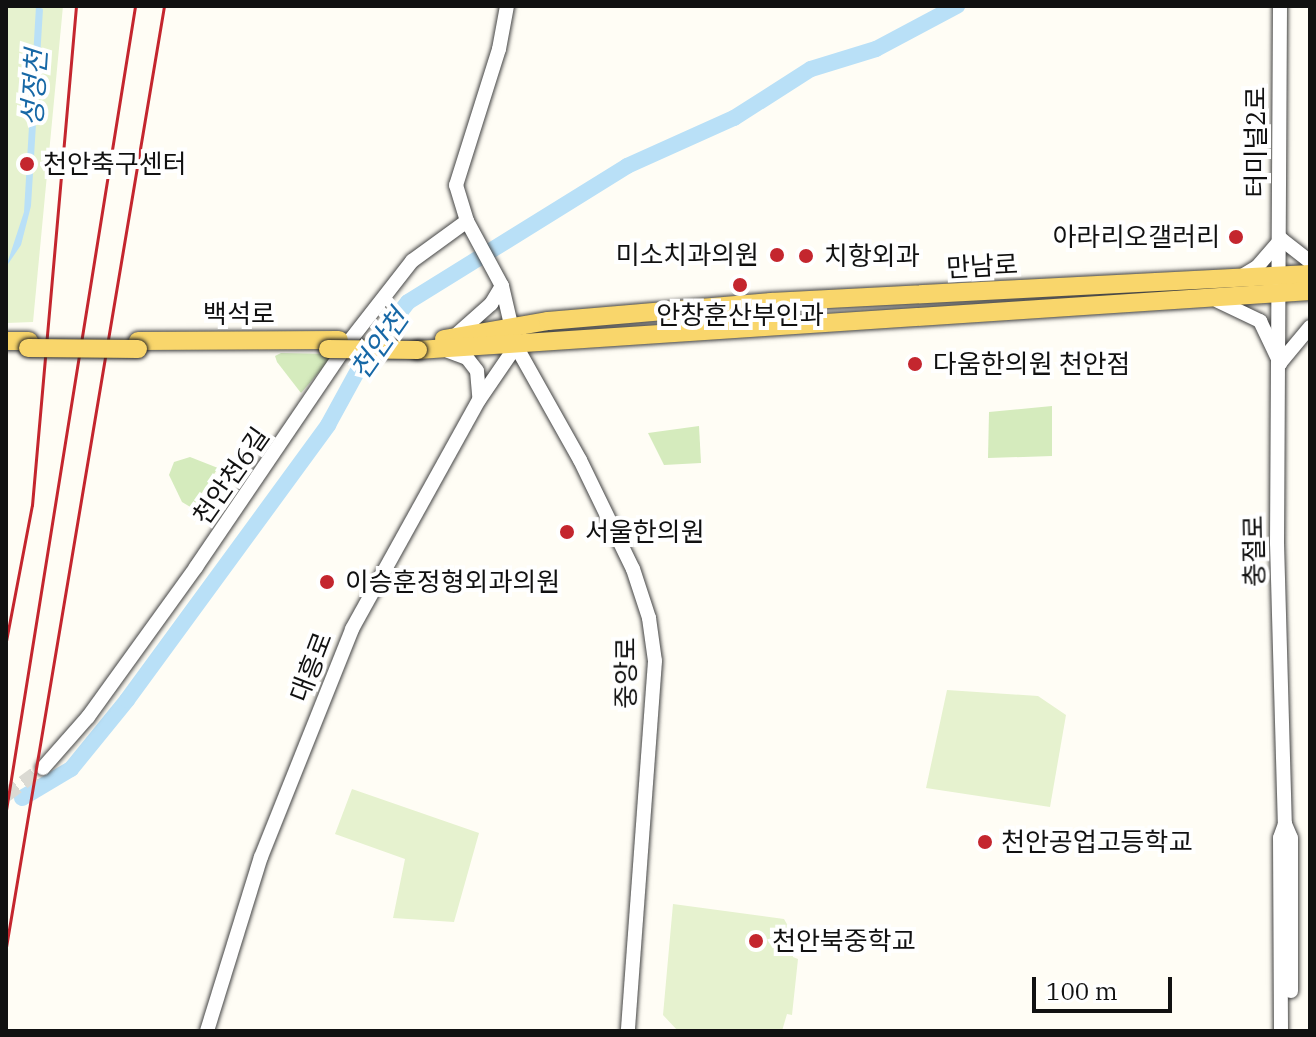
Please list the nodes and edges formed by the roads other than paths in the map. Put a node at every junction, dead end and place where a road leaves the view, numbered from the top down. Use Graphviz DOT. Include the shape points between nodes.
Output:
graph roads {
  1 [pos="507,6"];
  2 [pos="1280,6"];
  3 [pos="469,227"];
  4 [pos="1281,239"];
  5 [pos="1310,262"];
  6 [pos="1310,274"];
  7 [pos="1228,280"];
  8 [pos="1281,285"];
  9 [pos="502,286"];
  10 [pos="1205,290"];
  11 [pos="1310,291"];
  12 [pos="590,317"];
  13 [pos="1310,327"];
  14 [pos="515,337"];
  15 [pos="592,338"];
  16 [pos="6,341"];
  17 [pos="434,344"];
  18 [pos="29,345"];
  19 [pos="6,348"];
  20 [pos="1280,363"];
  21 [pos="479,400"];
  22 [pos="43,768"];
  23 [pos="1285,824"];
  24 [pos="207,1031"];
  25 [pos="628,1031"];
  26 [pos="1281,1031"];
  27 [pos="1290,1031"];
  1 -- 3 [label="street" via="499,49 456,185"];
  2 -- 4 [label="street, 터미널2로"];
  3 -- 9 [label="street, 중앙로"];
  3 -- 22 [label="street, 천안천6길" via="412,261 348,343 88,717"];
  4 -- 5 [label="street"];
  4 -- 7 [label="street" via="1257,267"];
  4 -- 8 [label="street, 터미널2로"];
  6 -- 8 [label="main road, 만남로"];
  7 -- 8 [label="main road, 만남로"];
  7 -- 10 [label="main road, 만남로"];
  8 -- 10 [label="main road, 만남로"];
  8 -- 11 [label="main road, 만남로"];
  8 -- 20 [label="street, 충절로"];
  9 -- 14 [label="street, 중앙로"];
  9 -- 17 [label="street" via="491,304"];
  10 -- 12 [label="main road, 만남로" via="771,302"];
  10 -- 15 [label="main road, 만남로"];
  10 -- 20 [label="street" via="1260,321"];
  12 -- 14 [label="main road, 만남로"];
  12 -- 15 [label="main road" via="579,329"];
  13 -- 20 [label="street"];
  14 -- 15 [label="main road, 만남로"];
  14 -- 17 [label="main road"];
  14 -- 21 [label="street, 대흥로"];
  14 -- 25 [label="street, 중앙로" via="633,569 649,618 655,661"];
  16 -- 18 [label="main road"];
  17 -- 18 [label="main road, 백석로, bridge"];
  17 -- 21 [label="street" via="473,365 480,381"];
  18 -- 19 [label="main road"];
  20 -- 23 [label="street, 충절로" via="1277,543"];
  21 -- 24 [label="street, 대흥로" via="352,629 261,857"];
  23 -- 26 [label="street, 충절로" via="1280,838"];
  23 -- 27 [label="street, 충절로" via="1291,838"];
}
